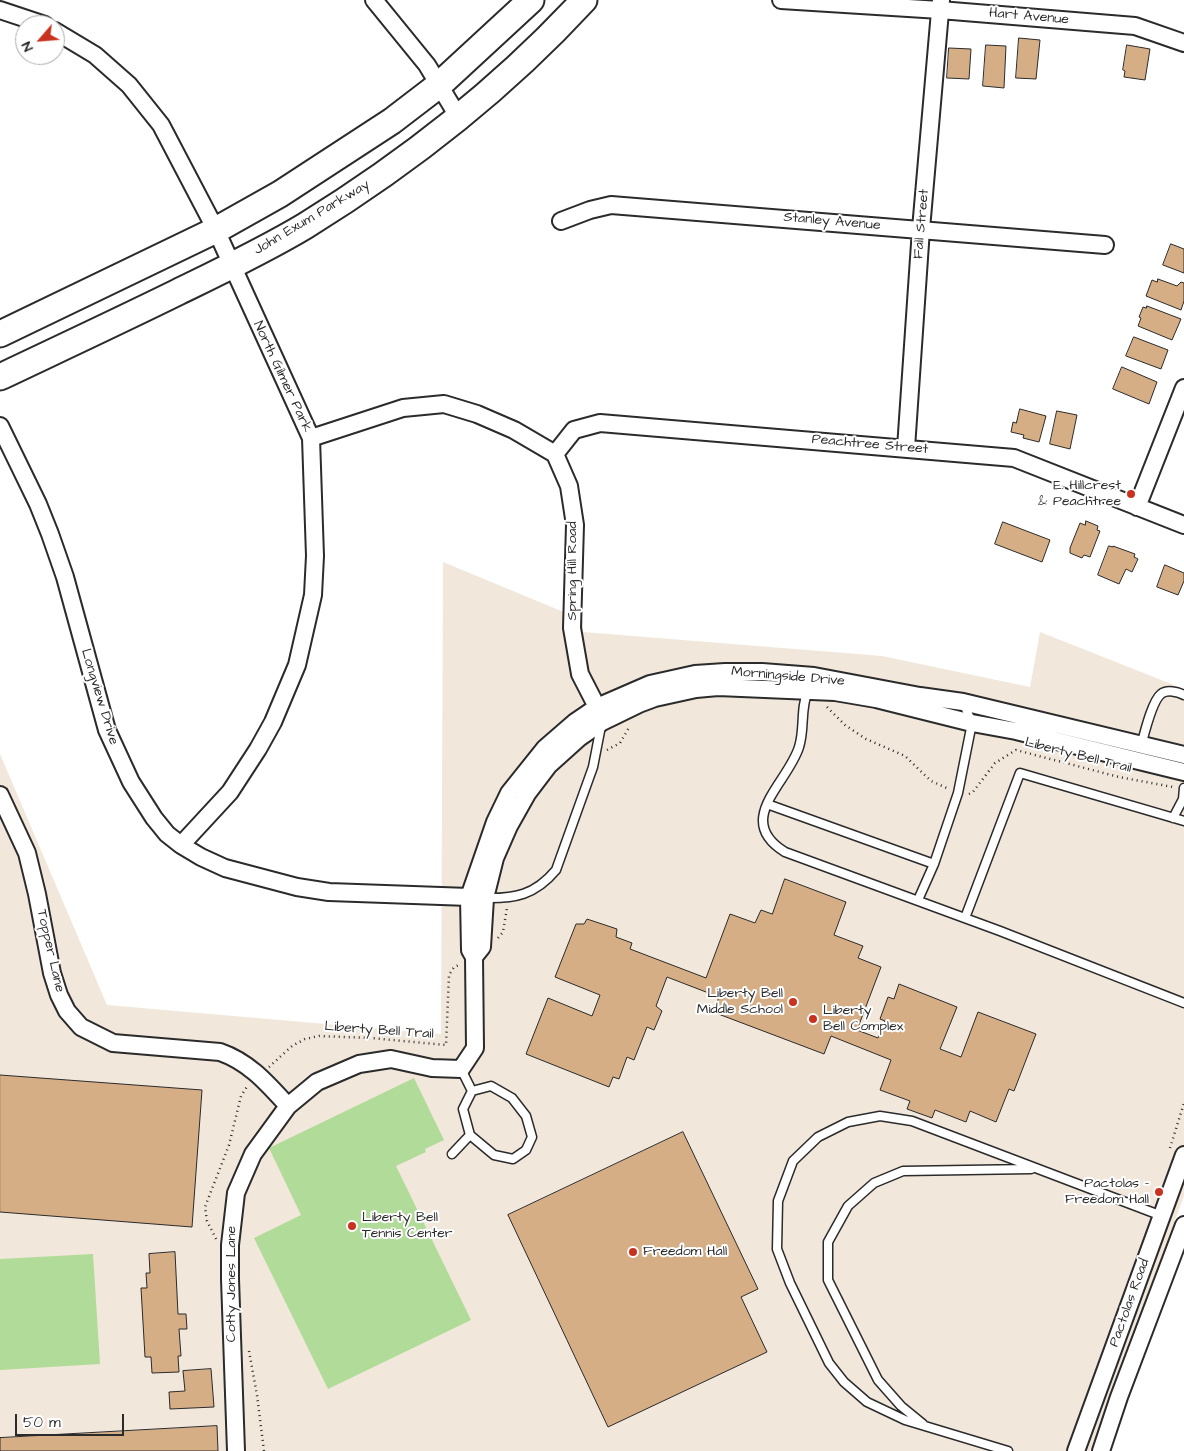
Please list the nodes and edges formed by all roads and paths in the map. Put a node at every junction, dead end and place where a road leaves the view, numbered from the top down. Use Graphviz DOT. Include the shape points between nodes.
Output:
graph roads {
  1 [pos="374,0"];
  2 [pos="531,0"];
  3 [pos="584,0"];
  4 [pos="781,0"];
  5 [pos="941,5"];
  6 [pos="0,10"];
  7 [pos="15,15"];
  8 [pos="65,37"];
  9 [pos="1184,43"];
  10 [pos="439,85"];
  11 [pos="459,118"];
  12 [pos="562,221"];
  13 [pos="921,229"];
  14 [pos="216,230"];
  15 [pos="1105,246"];
  16 [pos="231,266"];
  17 [pos="0,333"];
  18 [pos="0,377"];
  19 [pos="1184,388"];
  20 [pos="0,426"];
  21 [pos="311,438"];
  22 [pos="906,448"];
  23 [pos="555,454"];
  24 [pos="1137,507"];
  25 [pos="1184,525"];
  26 [pos="809,689"];
  27 [pos="1184,695"];
  28 [pos="963,702"];
  29 [pos="600,715"];
  30 [pos="972,723"];
  31 [pos="631,724"];
  32 [pos="1139,752"];
  33 [pos="595,755"];
  34 [pos="1184,755"];
  35 [pos="1184,772"];
  36 [pos="1183,789"];
  37 [pos="958,792"];
  38 [pos="0,795"];
  39 [pos="767,804"];
  40 [pos="1173,818"];
  41 [pos="1184,821"];
  42 [pos="181,846"];
  43 [pos="934,864"];
  44 [pos="477,898"];
  45 [pos="506,899"];
  46 [pos="918,900"];
  47 [pos="965,918"];
  48 [pos="474,957"];
  49 [pos="1184,1003"];
  50 [pos="461,1069"];
  51 [pos="258,1075"];
  52 [pos="472,1091"];
  53 [pos="288,1106"];
  54 [pos="470,1135"];
  55 [pos="452,1154"];
  56 [pos="1184,1155"];
  57 [pos="1036,1169"];
  58 [pos="1162,1216"];
  59 [pos="1184,1221"];
  60 [pos="1184,1225"];
  61 [pos="230,1246"];
  62 [pos="249,1349"];
  63 [pos="926,1426"];
  64 [pos="236,1451"];
  65 [pos="264,1451"];
  66 [pos="1008,1451"];
  67 [pos="1076,1451"];
  68 [pos="1102,1451"];
  1 -- 10 [label="street" via="427,65"];
  2 -- 10 [label="main road"];
  3 -- 11 [label="main road, John Exum Parkway" via="520,65"];
  4 -- 5 [label="street, Hart Avenue"];
  5 -- 9 [label="street, Hart Avenue" via="1135,26"];
  5 -- 13 [label="street, Fall Street"];
  6 -- 7 [label="street"];
  8 -- 14 [label="street, North Gilmer Park" via="95,55 129,85 161,124"];
  10 -- 11 [label="street"];
  10 -- 14 [label="main road" via="342,154"];
  11 -- 16 [label="main road, John Exum Parkway" via="372,183 304,226"];
  12 -- 13 [label="street, Stanley Avenue" via="611,205"];
  13 -- 15 [label="street, Stanley Avenue"];
  13 -- 22 [label="street, Fall Street"];
  14 -- 16 [label="street, North Gilmer Park"];
  14 -- 17 [label="main road"];
  16 -- 18 [label="main road, John Exum Parkway"];
  16 -- 21 [label="street, North Gilmer Park"];
  19 -- 24 [label="street"];
  20 -- 42 [label="street, Longview Drive" via="50,534 107,730 131,782 166,834"];
  21 -- 23 [label="street" via="403,408 444,404 514,430"];
  21 -- 42 [label="street, North Gilmer Park" via="313,595 297,665 258,749 230,792"];
  22 -- 23 [label="street, Peachtree Street" via="600,423 574,430"];
  22 -- 24 [label="street, Peachtree Street" via="1014,458"];
  23 -- 29 [label="street, Spring Hill Road" via="568,486 575,525 572,628 580,674"];
  24 -- 25 [label="street, Peachtree Street"];
  26 -- 28 [label="street, Morningside Drive" via="846,681"];
  26 -- 29 [label="street, Morningside Drive" via="762,672 695,674 650,684"];
  26 -- 30 [label="street, Morningside Drive" via="876,698"];
  26 -- 37 [label="path" via="845,725 866,739 905,756 931,781"];
  26 -- 39 [label="lane" via="799,748"];
  27 -- 32 [label="lane" via="1167,691 1156,700"];
  28 -- 30 [label="lane"];
  28 -- 32 [label="street, Morningside Drive"];
  29 -- 33 [label="lane"];
  29 -- 44 [label="street, Morningside Drive" via="575,722 544,748 509,793 495,822"];
  30 -- 32 [label="street, Morningside Drive"];
  30 -- 37 [label="lane"];
  31 -- 33 [label="path" via="620,743"];
  32 -- 34 [label="street, Morningside Drive"];
  32 -- 35 [label="street, Morningside Drive"];
  33 -- 45 [label="lane" via="556,870 529,892"];
  36 -- 37 [label="path, Liberty Bell Trail" via="1119,777 1016,750 995,763 973,792"];
  36 -- 40 [label="lane" via="1183,799"];
  37 -- 43 [label="lane"];
  38 -- 51 [label="street, Topper Lane" via="27,853 59,995 80,1027 113,1043 220,1052 248,1065"];
  39 -- 43 [label="lane"];
  39 -- 46 [label="lane" via="762,819 774,846"];
  40 -- 41 [label="lane"];
  40 -- 47 [label="lane" via="1020,773"];
  42 -- 44 [label="street, Longview Drive" via="225,868 297,887 329,892"];
  43 -- 46 [label="lane"];
  44 -- 45 [label="lane"];
  44 -- 48 [label="street" via="470,950"];
  45 -- 48 [label="path, Liberty Bell Trail" via="503,932"];
  46 -- 47 [label="lane"];
  47 -- 49 [label="lane"];
  48 -- 50 [label="street" via="475,1048"];
  48 -- 51 [label="path, Liberty Bell Trail" via="454,967 449,975 446,1045 371,1038 305,1039"];
  50 -- 52 [label="lane"];
  50 -- 53 [label="street, Cotty Jones Lane" via="432,1068 391,1059 359,1064 317,1082"];
  51 -- 53 [label="street, Topper Lane"];
  51 -- 61 [label="path, Liberty Bell Trail" via="242,1096 229,1145 205,1208 214,1237 219,1243"];
  52 -- 54 [label="lane" via="462,1109"];
  52 -- 54 [label="lane" via="491,1086 512,1098 526,1116 532,1137 526,1150 512,1159 494,1155"];
  53 -- 61 [label="street, Cotty Jones Lane" via="253,1154 236,1193"];
  54 -- 55 [label="lane"];
  56 -- 58 [label="street, Pactolas Road"];
  57 -- 58 [label="lane"];
  57 -- 63 [label="lane" via="903,1171 874,1183 848,1206 828,1242 828,1280 878,1380 901,1406"];
  57 -- 63 [label="lane" via="912,1121 880,1116 848,1122 818,1137 793,1161 778,1201 777,1249 829,1363 844,1382 867,1402"];
  58 -- 59 [label="street"];
  58 -- 67 [label="street, Pactolas Road"];
  60 -- 68 [label="street, Pactolas Road"];
  61 -- 64 [label="street, Cotty Jones Lane"];
  62 -- 65 [label="path"];
  63 -- 66 [label="lane"];
}
